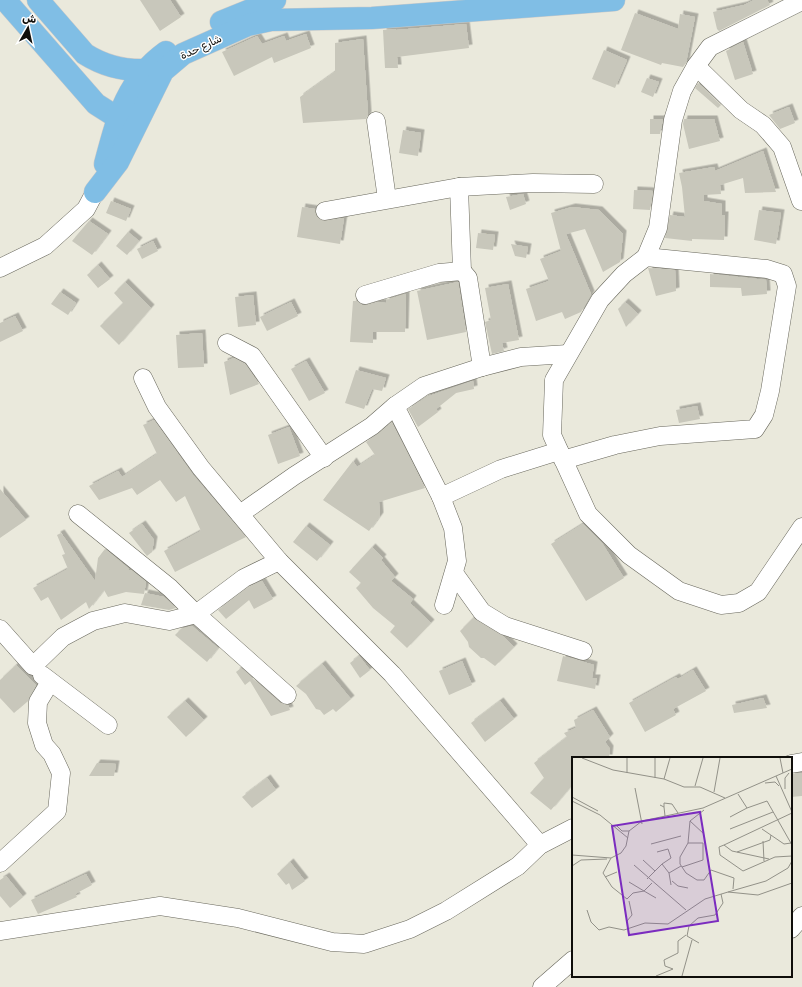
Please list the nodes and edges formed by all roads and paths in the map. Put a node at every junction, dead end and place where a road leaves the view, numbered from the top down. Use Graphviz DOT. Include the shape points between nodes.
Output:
graph roads {
  1 [pos="5,0"];
  2 [pos="38,0"];
  3 [pos="606,0"];
  4 [pos="614,0"];
  5 [pos="802,1"];
  6 [pos="272,5"];
  7 [pos="696,66"];
  8 [pos="146,70"];
  9 [pos="96,104"];
  10 [pos="376,121"];
  11 [pos="126,123"];
  12 [pos="106,161"];
  13 [pos="594,184"];
  14 [pos="459,187"];
  15 [pos="95,192"];
  16 [pos="387,199"];
  17 [pos="801,201"];
  18 [pos="325,211"];
  19 [pos="646,257"];
  20 [pos="0,268"];
  21 [pos="462,271"];
  22 [pos="365,295"];
  23 [pos="227,343"];
  24 [pos="568,354"];
  25 [pos="482,367"];
  26 [pos="143,378"];
  27 [pos="395,406"];
  28 [pos="561,456"];
  29 [pos="324,458"];
  30 [pos="441,497"];
  31 [pos="78,514"];
  32 [pos="240,514"];
  33 [pos="802,527"];
  34 [pos="279,561"];
  35 [pos="454,573"];
  36 [pos="444,605"];
  37 [pos="196,614"];
  38 [pos="0,629"];
  39 [pos="583,651"];
  40 [pos="33,666"];
  41 [pos="50,682"];
  42 [pos="287,695"];
  43 [pos="108,725"];
  44 [pos="802,762"];
  45 [pos="792,764"];
  46 [pos="572,829"];
  47 [pos="540,845"];
  48 [pos="0,863"];
  49 [pos="802,916"];
  50 [pos="792,927"];
  51 [pos="0,931"];
  52 [pos="572,961"];
  53 [pos="542,987"];
  1 -- 9 [label="main road"];
  2 -- 8 [label="main road" via="85,54 94,60 117,68"];
  3 -- 4 [label="main road, شارع حدة"];
  3 -- 6 [label="main road, شارع حدة" via="372,18"];
  5 -- 7 [label="street" via="710,47"];
  6 -- 8 [label="main road, شارع حدة" via="197,32 171,48"];
  6 -- 11 [label="main road, شارع حدة" via="248,25 176,59 163,72"];
  7 -- 17 [label="street" via="741,110 763,125 782,147"];
  7 -- 19 [label="street" via="682,91 673,120 658,228"];
  8 -- 11 [label="main road, شارع حدة" via="129,92"];
  9 -- 11 [label="main road"];
  9 -- 12 [label="main road" via="106,134"];
  10 -- 16 [label="street"];
  11 -- 12 [label="main road, شارع حدة"];
  11 -- 15 [label="main road, شارع حدة" via="111,172"];
  12 -- 15 [label="main road, شارع حدة"];
  13 -- 14 [label="street" via="533,183"];
  14 -- 16 [label="street"];
  14 -- 21 [label="street"];
  15 -- 20 [label="street" via="86,209 45,246"];
  16 -- 18 [label="street"];
  19 -- 24 [label="street" via="624,274 600,300"];
  19 -- 28 [label="street" via="767,269 783,274 787,286 764,415 755,429 660,436"];
  21 -- 22 [label="street" via="439,273"];
  21 -- 25 [label="street" via="468,278"];
  23 -- 29 [label="street" via="252,356"];
  24 -- 25 [label="street" via="521,358"];
  24 -- 28 [label="street" via="554,380 552,435"];
  25 -- 27 [label="street" via="424,386"];
  26 -- 32 [label="street" via="157,408 174,432"];
  27 -- 29 [label="street" via="372,426"];
  27 -- 30 [label="street"];
  28 -- 30 [label="street" via="501,469"];
  28 -- 33 [label="street" via="588,514 629,555 679,591 721,605 739,603 758,592"];
  29 -- 32 [label="street"];
  30 -- 35 [label="street" via="453,528 457,561"];
  31 -- 37 [label="street" via="170,588"];
  32 -- 34 [label="street"];
  34 -- 37 [label="street" via="244,578"];
  34 -- 47 [label="street" via="392,674"];
  35 -- 36 [label="street"];
  35 -- 39 [label="street" via="482,612 505,626"];
  37 -- 40 [label="street" via="169,621 125,613 93,621 63,638"];
  37 -- 42 [label="street"];
  38 -- 40 [label="street"];
  40 -- 41 [label="street"];
  41 -- 43 [label="street"];
  41 -- 48 [label="street" via="38,702 37,723 44,745 52,754 61,773 57,811"];
  44 -- 45 [label="street"];
  46 -- 47 [label="street"];
  47 -- 51 [label="street" via="518,866 446,911 410,929 364,944 332,942 238,918 160,906"];
  49 -- 50 [label="street"];
  52 -- 53 [label="street"];
}
